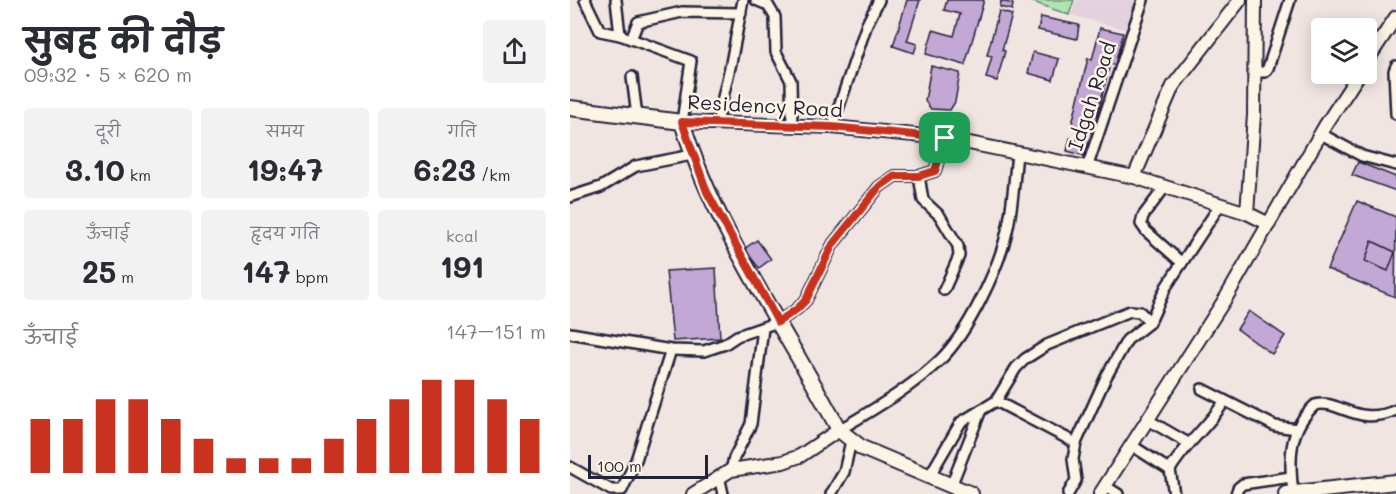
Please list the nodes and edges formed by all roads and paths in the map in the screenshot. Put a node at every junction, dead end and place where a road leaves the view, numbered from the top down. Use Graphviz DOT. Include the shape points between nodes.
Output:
graph roads {
  1 [pos="585,0"];
  2 [pos="616,0"];
  3 [pos="743,0"];
  4 [pos="756,0"];
  5 [pos="879,0"];
  6 [pos="1143,0"];
  7 [pos="1240,0"];
  8 [pos="1255,0"];
  9 [pos="1290,0"];
  10 [pos="769,3"];
  11 [pos="741,13"];
  12 [pos="1396,17"];
  13 [pos="620,36"];
  14 [pos="631,39"];
  15 [pos="1377,46"];
  16 [pos="1396,66"];
  17 [pos="1254,72"];
  18 [pos="632,76"];
  19 [pos="1353,84"];
  20 [pos="570,108"];
  21 [pos="1396,114"];
  22 [pos="638,116"];
  23 [pos="682,122"];
  24 [pos="717,123"];
  25 [pos="792,126"];
  26 [pos="832,127"];
  27 [pos="1321,134"];
  28 [pos="945,138"];
  29 [pos="1017,154"];
  30 [pos="692,155"];
  31 [pos="1396,165"];
  32 [pos="1087,168"];
  33 [pos="919,176"];
  34 [pos="1134,177"];
  35 [pos="1165,187"];
  36 [pos="570,197"];
  37 [pos="1220,206"];
  38 [pos="1247,213"];
  39 [pos="1269,224"];
  40 [pos="1182,263"];
  41 [pos="944,290"];
  42 [pos="778,322"];
  43 [pos="1150,322"];
  44 [pos="763,328"];
  45 [pos="570,333"];
  46 [pos="671,350"];
  47 [pos="1202,389"];
  48 [pos="996,401"];
  49 [pos="1224,402"];
  50 [pos="981,410"];
  51 [pos="1396,410"];
  52 [pos="1148,420"];
  53 [pos="1297,429"];
  54 [pos="839,430"];
  55 [pos="851,441"];
  56 [pos="1076,443"];
  57 [pos="1188,443"];
  58 [pos="1131,445"];
  59 [pos="570,467"];
  60 [pos="731,470"];
  61 [pos="1170,470"];
  62 [pos="930,475"];
  63 [pos="719,476"];
  64 [pos="1291,477"];
  65 [pos="1396,482"];
  66 [pos="951,486"];
  67 [pos="1102,490"];
  68 [pos="1396,490"];
  69 [pos="610,492"];
  70 [pos="1289,493"];
  71 [pos="693,494"];
  72 [pos="723,494"];
  73 [pos="831,494"];
  74 [pos="971,494"];
  75 [pos="1068,494"];
  76 [pos="1118,494"];
  77 [pos="1174,494"];
  78 [pos="1236,494"];
  79 [pos="1361,494"];
  1 -- 13 [label="street" via="600,31"];
  2 -- 13 [label="street"];
  3 -- 11 [label="street"];
  4 -- 10 [label="street"];
  5 -- 26 [label="street"];
  6 -- 32 [label="street, Idgah Road"];
  7 -- 34 [label="street" via="1173,86"];
  8 -- 17 [label="street"];
  9 -- 17 [label="street" via="1266,70"];
  10 -- 25 [label="street" via="776,17 778,58 791,81"];
  11 -- 14 [label="street" via="682,12 642,20"];
  11 -- 24 [label="street"];
  12 -- 15 [label="street"];
  13 -- 14 [label="street"];
  14 -- 23 [label="street" via="691,61"];
  16 -- 21 [label="street"];
  17 -- 38 [label="street"];
  18 -- 22 [label="street"];
  19 -- 27 [label="street"];
  20 -- 22 [label="main road, Residency Road"];
  22 -- 23 [label="main road, Residency Road"];
  23 -- 24 [label="street, Residency Road"];
  23 -- 30 [label="main road"];
  24 -- 25 [label="street, Residency Road"];
  25 -- 26 [label="street, Residency Road"];
  26 -- 28 [label="street, Residency Road"];
  27 -- 31 [label="street" via="1362,156"];
  27 -- 39 [label="street"];
  28 -- 29 [label="street, Residency Road"];
  28 -- 33 [label="street" via="935,171"];
  29 -- 32 [label="street, Residency Road"];
  29 -- 54 [label="street" via="1003,246 985,290 950,350 897,394"];
  30 -- 36 [label="street" via="636,165 602,187"];
  30 -- 42 [label="main road" via="713,204"];
  32 -- 34 [label="street, Residency Road"];
  33 -- 41 [label="street" via="923,200 940,216 958,246 959,256"];
  33 -- 42 [label="street" via="895,176 879,187 833,244 806,300"];
  34 -- 35 [label="street, Residency Road"];
  35 -- 37 [label="street, Residency Road"];
  35 -- 40 [label="street" via="1141,224"];
  37 -- 38 [label="street, Residency Road"];
  37 -- 40 [label="street"];
  38 -- 39 [label="street, Residency Road"];
  39 -- 52 [label="street"];
  40 -- 43 [label="street"];
  42 -- 44 [label="street"];
  42 -- 54 [label="main road"];
  43 -- 48 [label="street" via="1140,312 1130,311 1047,345 1016,368"];
  43 -- 56 [label="street" via="1127,340"];
  44 -- 46 [label="street" via="714,349"];
  44 -- 60 [label="street" via="750,424"];
  45 -- 46 [label="street"];
  46 -- 69 [label="street" via="636,460 622,490"];
  47 -- 49 [label="street"];
  48 -- 50 [label="street"];
  48 -- 56 [label="street"];
  49 -- 53 [label="street" via="1275,426"];
  49 -- 57 [label="street"];
  50 -- 62 [label="street" via="961,422"];
  50 -- 66 [label="street"];
  51 -- 53 [label="street" via="1362,416 1317,404"];
  52 -- 57 [label="street"];
  52 -- 58 [label="street"];
  53 -- 64 [label="street" via="1291,447"];
  54 -- 55 [label="main road"];
  54 -- 60 [label="street" via="793,459"];
  55 -- 62 [label="main road"];
  55 -- 73 [label="street" via="844,472"];
  56 -- 75 [label="street" via="1076,480"];
  57 -- 61 [label="street"];
  58 -- 61 [label="street"];
  58 -- 67 [label="street"];
  59 -- 69 [label="street"];
  60 -- 63 [label="street"];
  61 -- 77 [label="street"];
  62 -- 66 [label="main road"];
  63 -- 71 [label="street"];
  63 -- 72 [label="street"];
  64 -- 70 [label="street"];
  64 -- 78 [label="street" via="1243,484"];
  65 -- 70 [label="main road"];
  66 -- 74 [label="main road"];
  67 -- 76 [label="street"];
  68 -- 79 [label="main road"];
}
